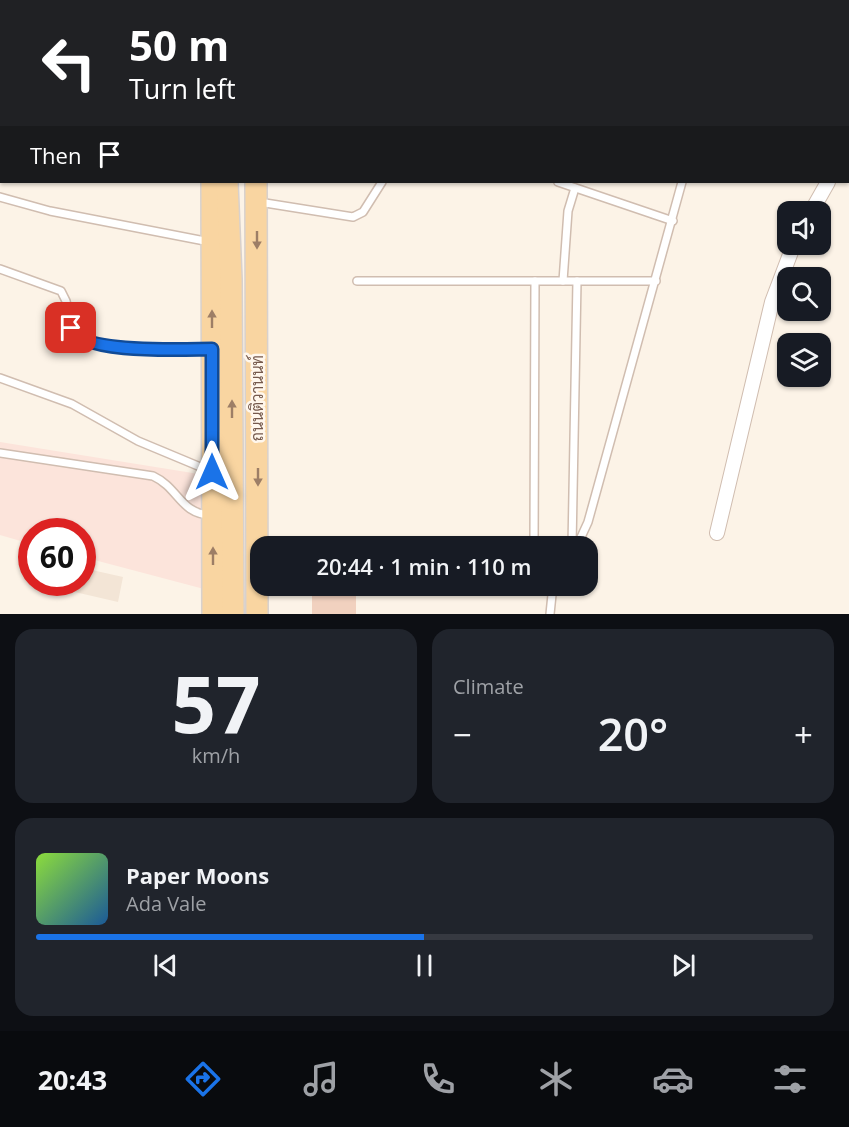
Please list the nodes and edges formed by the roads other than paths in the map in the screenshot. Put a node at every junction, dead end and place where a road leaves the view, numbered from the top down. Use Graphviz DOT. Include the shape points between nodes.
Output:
graph roads {
  1 [pos="213,183"];
  2 [pos="227,183"];
  3 [pos="381,183"];
  4 [pos="561,183"];
  5 [pos="682,183"];
  6 [pos="827,183"];
  7 [pos="575,188"];
  8 [pos="256,191"];
  9 [pos="0,197"];
  10 [pos="817,201"];
  11 [pos="673,221"];
  12 [pos="212,243"];
  13 [pos="790,255"];
  14 [pos="0,269"];
  15 [pos="357,281"];
  16 [pos="535,281"];
  17 [pos="563,281"];
  18 [pos="577,281"];
  19 [pos="656,281"];
  20 [pos="212,349"];
  21 [pos="0,378"];
  22 [pos="0,453"];
  23 [pos="212,472"];
  24 [pos="213,515"];
  25 [pos="717,533"];
  26 [pos="534,536"];
  27 [pos="572,536"];
  28 [pos="582,536"];
  29 [pos="552,596"];
  30 [pos="213,614"];
  31 [pos="233,614"];
  32 [pos="257,614"];
  33 [pos="550,614"];
  1 -- 12 [label="main road"];
  31 -- 2 [label="main road, one-way"];
  3 -- 8 [label="lane" via="363,212 353,217"];
  4 -- 7 [label="lane"];
  5 -- 11 [label="lane"];
  6 -- 10 [label="street"];
  7 -- 11 [label="lane"];
  7 -- 17 [label="lane" via="568,211"];
  8 -- 32 [label="main road, ถนนติวานนท์, one-way"];
  9 -- 12 [label="lane" via="50,211"];
  11 -- 19 [label="lane"];
  20 -- 12 [label="main road, one-way"];
  13 -- 25 [label="street" via="772,302"];
  14 -- 20 [label="lane" via="61,291 73,334 81,339 121,348"];
  15 -- 16 [label="lane"];
  16 -- 17 [label="lane"];
  16 -- 26 [label="lane"];
  17 -- 18 [label="lane"];
  18 -- 19 [label="lane"];
  18 -- 27 [label="lane"];
  19 -- 28 [label="lane"];
  20 -- 23 [label="main road"];
  21 -- 23 [label="lane" via="72,404 138,441"];
  22 -- 24 [label="lane" via="153,476 164,481 188,509 199,515"];
  23 -- 24 [label="main road"];
  30 -- 24 [label="main road, one-way"];
  29 -- 33 [label="lane"];
}
